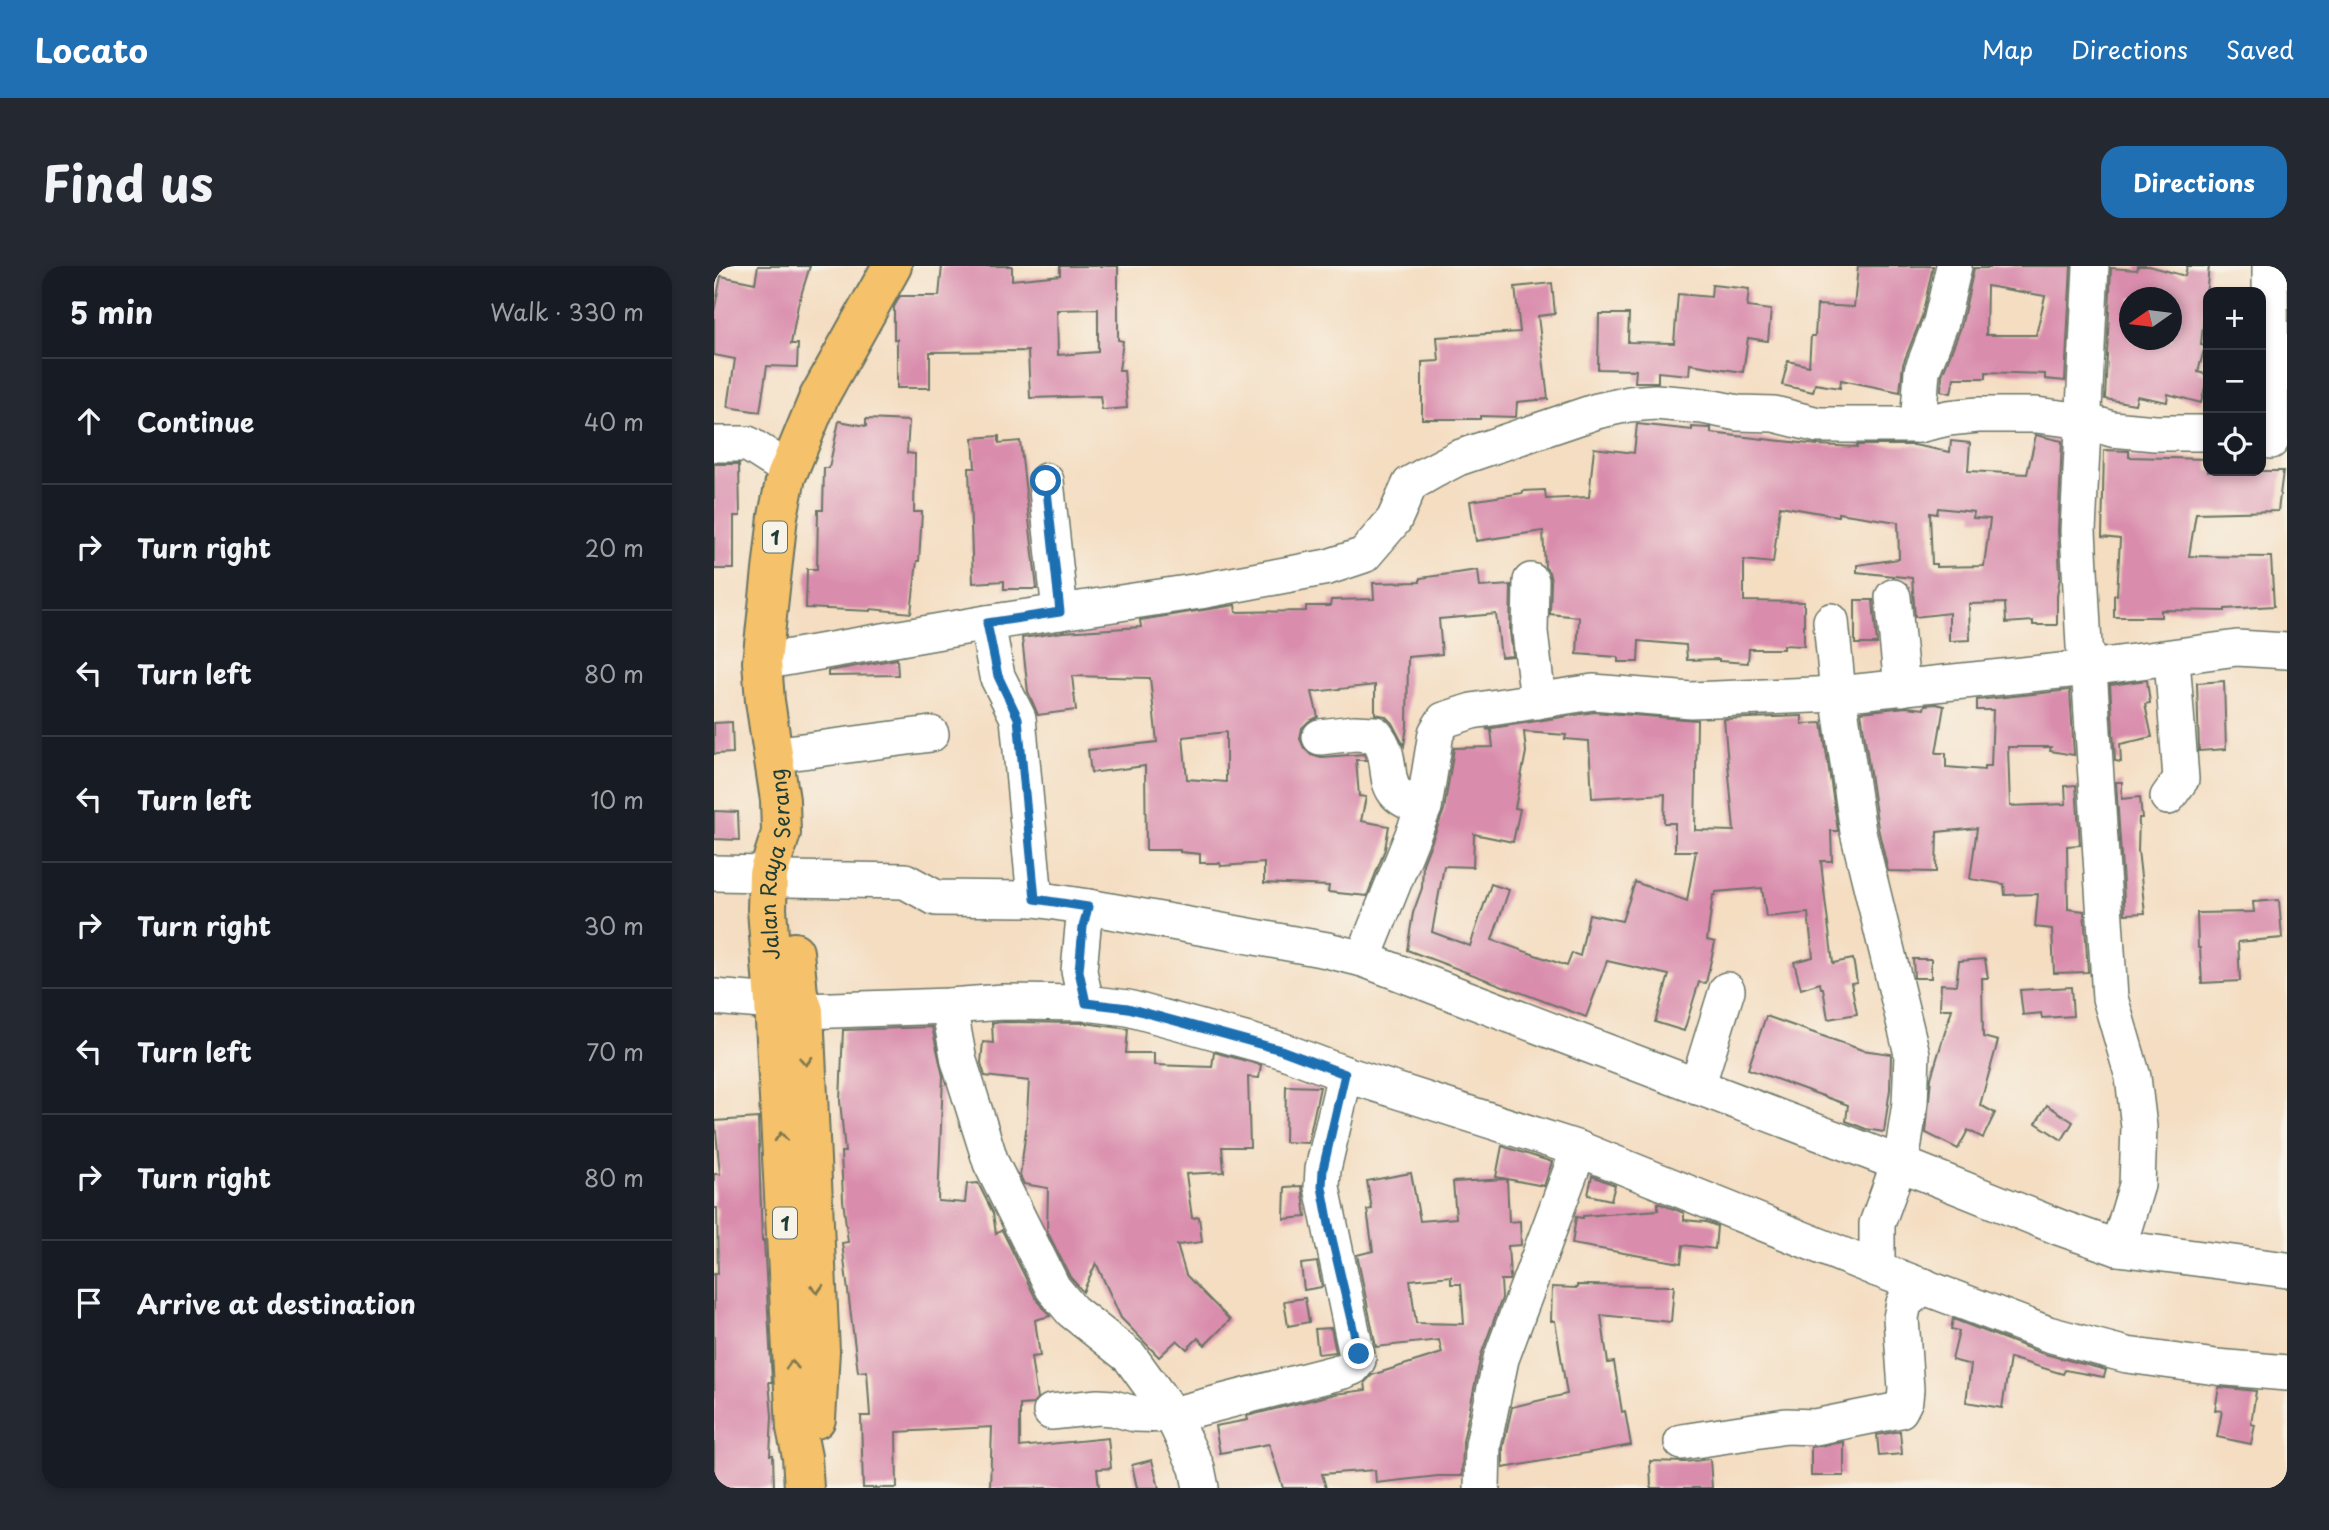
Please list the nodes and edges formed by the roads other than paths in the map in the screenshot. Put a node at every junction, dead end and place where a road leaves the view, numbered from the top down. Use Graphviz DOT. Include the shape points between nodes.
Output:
graph roads {
  1 [pos="892,266"];
  2 [pos="1954,266"];
  3 [pos="2091,266"];
  4 [pos="2270,266"];
  5 [pos="2085,421"];
  6 [pos="1918,425"];
  7 [pos="2203,433"];
  8 [pos="2273,440"];
  9 [pos="714,444"];
  10 [pos="789,470"];
  11 [pos="1046,481"];
  12 [pos="1531,581"];
  13 [pos="1893,597"];
  14 [pos="1060,612"];
  15 [pos="1831,621"];
  16 [pos="987,623"];
  17 [pos="2287,651"];
  18 [pos="2172,658"];
  19 [pos="762,662"];
  20 [pos="2089,668"];
  21 [pos="1902,688"];
  22 [pos="1838,694"];
  23 [pos="1538,701"];
  24 [pos="931,734"];
  25 [pos="1320,737"];
  26 [pos="772,755"];
  27 [pos="2168,797"];
  28 [pos="1424,807"];
  29 [pos="714,873"];
  30 [pos="778,886"];
  31 [pos="1035,899"];
  32 [pos="1086,917"];
  33 [pos="1363,959"];
  34 [pos="1083,987"];
  35 [pos="1727,990"];
  36 [pos="714,998"];
  37 [pos="787,999"];
  38 [pos="949,1006"];
  39 [pos="1345,1074"];
  40 [pos="1696,1087"];
  41 [pos="1579,1149"];
  42 [pos="1897,1171"];
  43 [pos="2118,1248"];
  44 [pos="1877,1269"];
  45 [pos="2287,1270"];
  46 [pos="1924,1286"];
  47 [pos="2287,1373"];
  48 [pos="1051,1412"];
  49 [pos="1172,1415"];
  50 [pos="1682,1442"];
  51 [pos="803,1472"];
  52 [pos="1201,1488"];
  53 [pos="1482,1488"];
  1 -- 10 [label="highway, Jalan Raya Serang / 1" via="819,397"];
  2 -- 6 [label="street" via="1941,322 1922,371"];
  3 -- 5 [label="street"];
  4 -- 8 [label="street"];
  5 -- 6 [label="street" via="2006,414"];
  5 -- 7 [label="street" via="2112,429"];
  5 -- 20 [label="street" via="2078,530"];
  6 -- 14 [label="street" via="1818,425 1774,414 1738,414 1703,406 1629,404 1471,454 1431,472 1410,484 1394,520 1364,555 1328,567"];
  9 -- 10 [label="street" via="748,444"];
  10 -- 19 [label="highway, Jalan Raya Serang / 1" via="778,516"];
  11 -- 14 [label="street"];
  12 -- 23 [label="street" via="1530,632"];
  13 -- 21 [label="street"];
  14 -- 16 [label="street"];
  15 -- 22 [label="street"];
  16 -- 19 [label="street"];
  16 -- 31 [label="street" via="998,676 1018,718"];
  17 -- 18 [label="street" via="2237,648"];
  18 -- 20 [label="street"];
  18 -- 27 [label="street" via="2181,779"];
  19 -- 26 [label="highway, Jalan Raya Serang / 1"];
  20 -- 21 [label="street"];
  20 -- 43 [label="street" via="2110,998 2133,1077 2139,1127 2137,1185"];
  21 -- 22 [label="street"];
  22 -- 23 [label="street" via="1691,700 1593,692"];
  22 -- 42 [label="street" via="1858,832 1912,1054 1910,1102"];
  23 -- 28 [label="street" via="1444,720 1436,733"];
  24 -- 26 [label="street"];
  25 -- 28 [label="street" via="1375,734 1383,743 1393,792 1406,803"];
  26 -- 30 [label="highway, Jalan Raya Serang / 1" via="780,800"];
  28 -- 33 [label="street"];
  29 -- 30 [label="street"];
  30 -- 31 [label="street" via="905,881 936,898"];
  30 -- 37 [label="highway, Jalan Raya Serang"];
  31 -- 32 [label="street"];
  32 -- 33 [label="street" via="1327,950"];
  32 -- 34 [label="street"];
  33 -- 40 [label="street"];
  34 -- 38 [label="street" via="1003,1002"];
  34 -- 39 [label="street" via="1128,1008"];
  35 -- 40 [label="street"];
  36 -- 37 [label="street"];
  37 -- 38 [label="street"];
  37 -- 51 [label="highway, Jalan Raya Serang" via="820,1351 814,1430"];
  38 -- 49 [label="street" via="959,1061 991,1163 1053,1288 1072,1311 1130,1357"];
  39 -- 41 [label="street"];
  39 -- 49 [label="street" via="1322,1187 1358,1361 1314,1380"];
  40 -- 42 [label="street"];
  41 -- 44 [label="street"];
  41 -- 53 [label="street" via="1502,1359 1483,1445"];
  42 -- 43 [label="street"];
  42 -- 44 [label="street" via="1877,1224"];
  43 -- 45 [label="street"];
  44 -- 46 [label="street"];
  46 -- 47 [label="street" via="2048,1334 2127,1355"];
  46 -- 50 [label="street" via="1904,1303 1901,1318 1906,1389 1900,1410 1815,1427 1786,1426"];
  48 -- 49 [label="street" via="1098,1407"];
  49 -- 52 [label="street" via="1197,1468"];
}
